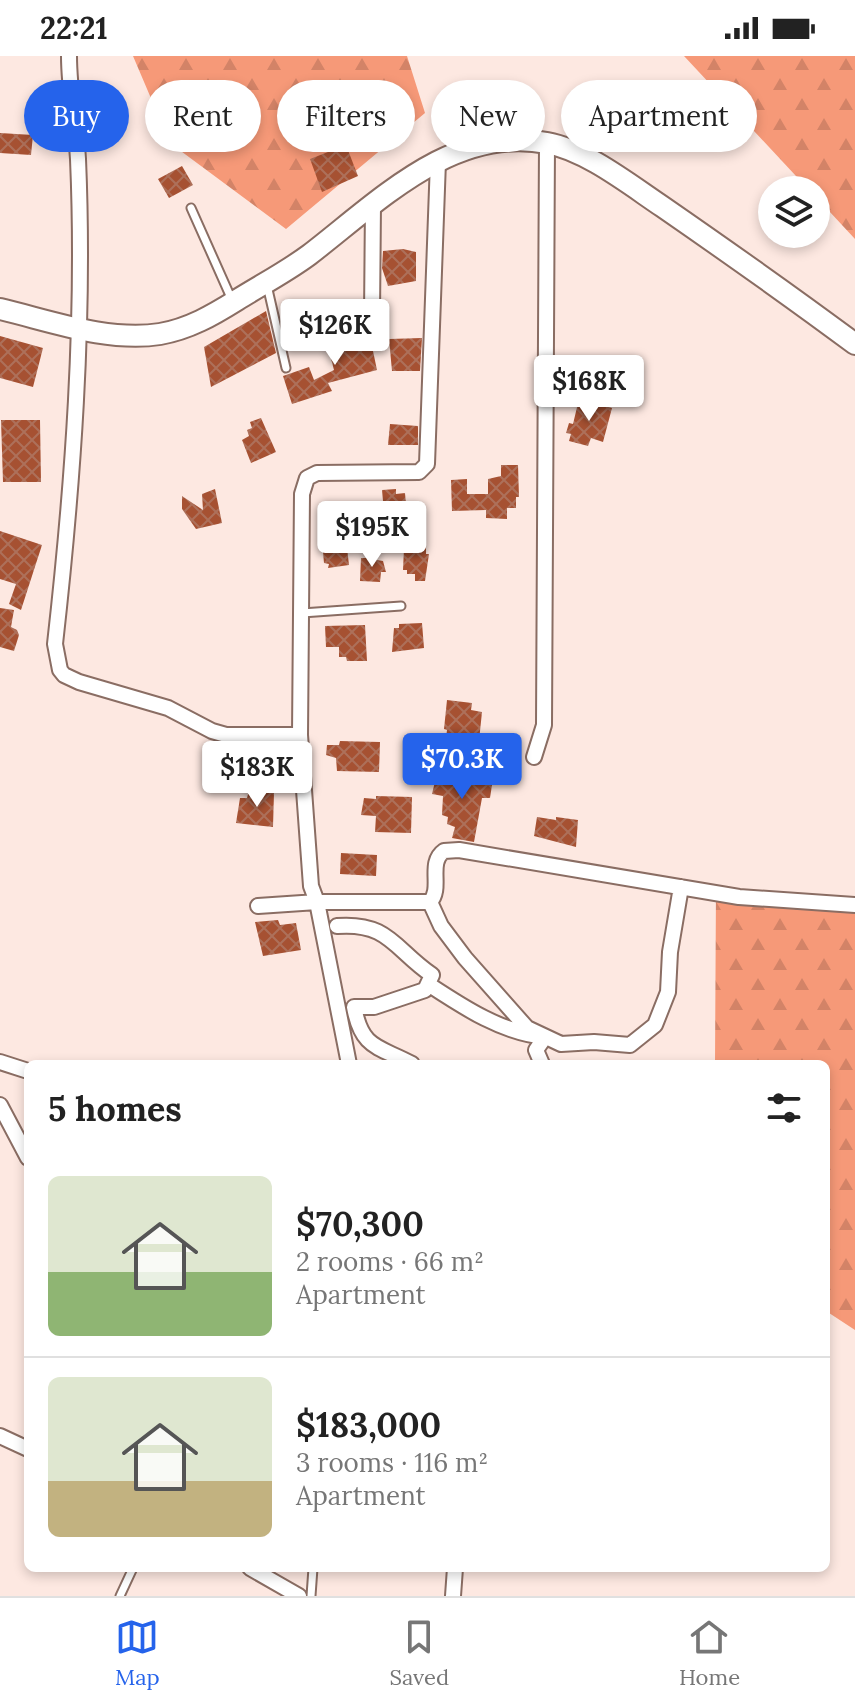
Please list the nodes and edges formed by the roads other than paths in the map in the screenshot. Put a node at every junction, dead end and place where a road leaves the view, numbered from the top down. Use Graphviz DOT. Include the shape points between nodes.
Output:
graph roads {
  1 [pos="69,56"];
  2 [pos="547,143"];
  3 [pos="438,161"];
  4 [pos="373,204"];
  5 [pos="191,208"];
  6 [pos="266,282"];
  7 [pos="233,302"];
  8 [pos="0,309"];
  9 [pos="372,315"];
  10 [pos="77,328"];
  11 [pos="855,344"];
  12 [pos="286,368"];
  13 [pos="401,606"];
  14 [pos="302,613"];
  15 [pos="300,735"];
  16 [pos="534,757"];
  17 [pos="272,779"];
  18 [pos="681,887"];
  19 [pos="317,902"];
  20 [pos="430,902"];
  21 [pos="855,905"];
  22 [pos="258,906"];
  23 [pos="337,926"];
  24 [pos="428,984"];
  25 [pos="545,1037"];
  26 [pos="348,1060"];
  27 [pos="402,1060"];
  28 [pos="540,1060"];
  29 [pos="0,1062"];
  30 [pos="24,1070"];
  31 [pos="0,1105"];
  32 [pos="24,1150"];
  33 [pos="0,1436"];
  34 [pos="24,1447"];
  35 [pos="131,1572"];
  36 [pos="257,1572"];
  37 [pos="313,1572"];
  38 [pos="455,1572"];
  39 [pos="120,1596"];
  40 [pos="299,1596"];
  41 [pos="311,1596"];
  42 [pos="453,1596"];
  1 -- 10 [label="street" via="78,158"];
  2 -- 3 [label="main road" via="495,142"];
  2 -- 11 [label="main road" via="587,159 645,195"];
  2 -- 16 [label="street" via="544,725"];
  3 -- 4 [label="main road"];
  3 -- 14 [label="street" via="427,466 419,472 331,472 307,478 302,494"];
  4 -- 6 [label="main road"];
  4 -- 9 [label="street"];
  5 -- 7 [label="lane"];
  6 -- 7 [label="main road"];
  6 -- 12 [label="lane"];
  7 -- 10 [label="main road" via="212,316 163,333"];
  8 -- 10 [label="main road"];
  10 -- 15 [label="street" via="70,511 55,644 60,670 79,682 183,713 226,735"];
  13 -- 14 [label="lane"];
  14 -- 15 [label="street"];
  15 -- 17 [label="lane"];
  15 -- 19 [label="street" via="311,886"];
  18 -- 20 [label="street" via="459,850 444,851 436,861 435,896"];
  18 -- 21 [label="street"];
  18 -- 25 [label="street" via="668,992 655,1025 630,1045 561,1044"];
  19 -- 20 [label="street"];
  19 -- 22 [label="street"];
  19 -- 26 [label="street"];
  20 -- 25 [label="street" via="465,958 527,1028"];
  23 -- 24 [label="street" via="360,924 382,932 432,975"];
  24 -- 25 [label="street" via="522,1035"];
  24 -- 27 [label="street" via="425,990 374,1007 354,1007 358,1027 376,1049"];
  25 -- 28 [label="street" via="536,1050"];
  29 -- 30 [label="street"];
  31 -- 32 [label="street"];
  33 -- 34 [label="street"];
  35 -- 39 [label="lane"];
  36 -- 40 [label="street"];
  37 -- 41 [label="lane"];
  38 -- 42 [label="street"];
}
